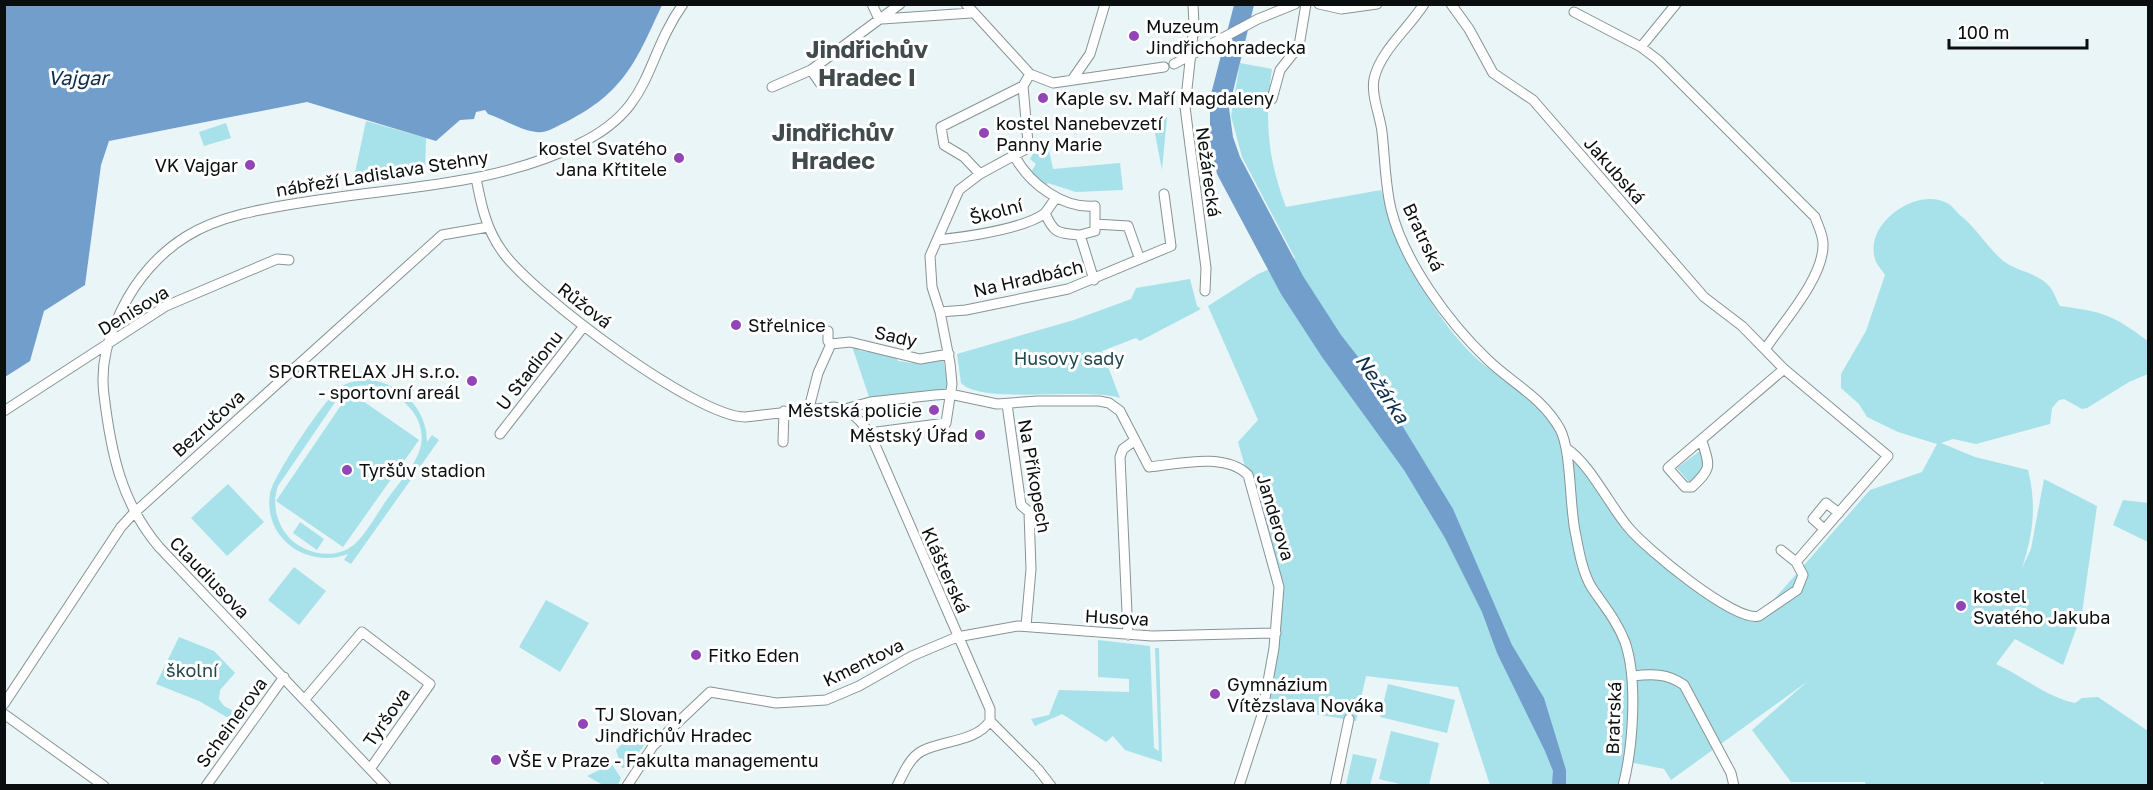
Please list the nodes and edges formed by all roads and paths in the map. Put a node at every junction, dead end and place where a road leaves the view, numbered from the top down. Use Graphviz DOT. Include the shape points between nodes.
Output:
graph roads {
  1 [pos="683,4"];
  2 [pos="872,4"];
  3 [pos="900,4"];
  4 [pos="1105,4"];
  5 [pos="1193,4"];
  6 [pos="1295,4"];
  7 [pos="1306,4"];
  8 [pos="1318,4"];
  9 [pos="1377,4"];
  10 [pos="1424,4"];
  11 [pos="1451,4"];
  12 [pos="1676,4"];
  13 [pos="968,9"];
  14 [pos="1574,12"];
  15 [pos="879,19"];
  16 [pos="1641,47"];
  17 [pos="1189,57"];
  18 [pos="810,70"];
  19 [pos="1030,74"];
  20 [pos="1072,80"];
  21 [pos="820,83"];
  22 [pos="1023,86"];
  23 [pos="772,87"];
  24 [pos="1272,99"];
  25 [pos="1015,157"];
  26 [pos="980,174"];
  27 [pos="476,178"];
  28 [pos="1164,194"];
  29 [pos="1055,199"];
  30 [pos="1045,213"];
  31 [pos="1095,224"];
  32 [pos="488,227"];
  33 [pos="1080,235"];
  34 [pos="938,240"];
  35 [pos="1139,257"];
  36 [pos="289,260"];
  37 [pos="1094,280"];
  38 [pos="1205,291"];
  39 [pos="940,312"];
  40 [pos="584,326"];
  41 [pos="828,331"];
  42 [pos="831,344"];
  43 [pos="107,346"];
  44 [pos="1766,348"];
  45 [pos="949,354"];
  46 [pos="1784,369"];
  47 [pos="950,394"];
  48 [pos="1007,404"];
  49 [pos="809,408"];
  50 [pos="845,409"];
  51 [pos="4,411"];
  52 [pos="784,411"];
  53 [pos="725,413"];
  54 [pos="869,433"];
  55 [pos="500,434"];
  56 [pos="1134,441"];
  57 [pos="1702,441"];
  58 [pos="783,442"];
  59 [pos="1566,448"];
  60 [pos="1839,513"];
  61 [pos="134,514"];
  62 [pos="1824,529"];
  63 [pos="1781,550"];
  64 [pos="1796,562"];
  65 [pos="1026,626"];
  66 [pos="1276,633"];
  67 [pos="1128,635"];
  68 [pos="957,637"];
  69 [pos="1632,676"];
  70 [pos="284,677"];
  71 [pos="305,699"];
  72 [pos="4,704"];
  73 [pos="4,714"];
  74 [pos="1348,718"];
  75 [pos="990,721"];
  76 [pos="370,769"];
  77 [pos="104,786"];
  78 [pos="206,786"];
  79 [pos="386,786"];
  80 [pos="627,786"];
  81 [pos="897,786"];
  82 [pos="1051,786"];
  83 [pos="1239,786"];
  84 [pos="1335,786"];
  85 [pos="1623,786"];
  86 [pos="1734,786"];
  1 -- 27 [label="street, nábřeží Ladislava Stehny" via="644,84 616,121 551,157"];
  2 -- 15 [label="street"];
  3 -- 15 [label="street"];
  4 -- 20 [label="street" via="1090,54"];
  5 -- 17 [label="street, Nežárecká"];
  6 -- 17 [label="street" via="1258,19"];
  7 -- 24 [label="street" via="1299,46 1280,70"];
  8 -- 9 [label="street" via="1341,9"];
  10 -- 59 [label="street, Bratrská" via="1382,58 1374,80 1391,212 1442,309 1489,362 1520,384 1547,412 1560,430"];
  11 -- 44 [label="street, Jakubská" via="1493,73 1533,100 1704,297"];
  12 -- 16 [label="street"];
  13 -- 15 [label="street"];
  13 -- 19 [label="street"];
  14 -- 16 [label="street"];
  15 -- 18 [label="street"];
  16 -- 44 [label="street" via="1808,208 1818,225 1823,242 1819,264"];
  17 -- 20 [label="street" via="1169,65"];
  17 -- 38 [label="street, Nežárecká" via="1186,130 1206,268"];
  18 -- 21 [label="street"];
  18 -- 23 [label="street"];
  19 -- 20 [label="street" via="1053,82"];
  19 -- 22 [label="street"];
  22 -- 25 [label="street" via="1028,143"];
  22 -- 26 [label="street" via="941,127 944,145"];
  25 -- 26 [label="street"];
  25 -- 29 [label="street" via="1020,167"];
  26 -- 34 [label="street" via="959,190"];
  27 -- 32 [label="street, Růžová"];
  27 -- 43 [label="street, nábřeží Ladislava Stehny" via="268,208 205,226 179,241 148,269 126,300"];
  28 -- 35 [label="street, Na Hradbách" via="1171,246"];
  29 -- 30 [label="street, Školní"];
  29 -- 31 [label="street" via="1095,206"];
  30 -- 33 [label="street" via="1052,229"];
  30 -- 34 [label="street, Školní" via="991,231"];
  31 -- 33 [label="street" via="1091,234"];
  31 -- 35 [label="street" via="1128,226"];
  32 -- 40 [label="street, Růžová" via="522,274"];
  32 -- 61 [label="street, Bezručova" via="442,235"];
  33 -- 37 [label="street"];
  34 -- 39 [label="street" via="930,256 932,287"];
  35 -- 37 [label="street, Na Hradbách"];
  36 -- 43 [label="street, Denisova" via="277,259 166,306"];
  37 -- 39 [label="street, Na Hradbách" via="1068,289"];
  39 -- 45 [label="street"];
  40 -- 53 [label="street, Růžová" via="677,389"];
  40 -- 55 [label="street, U Stadionu"];
  41 -- 42 [label="street"];
  42 -- 45 [label="street, Sady" via="850,342 920,358"];
  42 -- 49 [label="street"];
  43 -- 51 [label="street, Denisova"];
  43 -- 61 [label="street, Claudiusova" via="102,382 107,424"];
  44 -- 46 [label="street, Jakubská"];
  45 -- 47 [label="street"];
  46 -- 57 [label="street"];
  46 -- 60 [label="street, Jakubská" via="1888,456"];
  47 -- 48 [label="street, Janderova"];
  47 -- 50 [label="street, Janderova" via="870,402"];
  47 -- 54 [label="street" via="946,423"];
  48 -- 56 [label="street, Janderova" via="1047,400 1109,403 1123,416"];
  48 -- 65 [label="street, Na Příkopech" via="1021,505 1029,512 1031,569"];
  49 -- 50 [label="street, Janderova"];
  49 -- 52 [label="street, Janderova"];
  50 -- 54 [label="street"];
  52 -- 53 [label="street, Janderova" via="741,417"];
  52 -- 58 [label="street"];
  54 -- 68 [label="street, Klášterská"];
  56 -- 66 [label="street, Janderova" via="1149,466 1216,462 1235,465 1248,475 1280,587"];
  56 -- 67 [label="street" via="1123,449 1120,457"];
  57 -- 57 [label="street" via="1668,468 1685,487 1692,487 1707,473"];
  59 -- 64 [label="street, Bratrská" via="1580,457 1630,529 1680,573 1734,612 1759,616 1797,590 1803,575"];
  59 -- 69 [label="street, Bratrská" via="1571,506 1584,566 1591,587 1609,609 1625,642"];
  60 -- 62 [label="street, Jakubská"];
  60 -- 62 [label="street" via="1827,503 1813,519"];
  61 -- 70 [label="street, Claudiusova" via="159,547"];
  61 -- 72 [label="street, Bezručova" via="121,527"];
  62 -- 64 [label="street, Jakubská"];
  63 -- 64 [label="street"];
  65 -- 67 [label="street, Husova"];
  65 -- 68 [label="street, Husova"];
  66 -- 67 [label="street, Husova"];
  66 -- 83 [label="street" via="1262,715"];
  68 -- 75 [label="street, Klášterská" via="990,710"];
  68 -- 80 [label="street, Kmentova" via="826,700 776,702 710,692 653,746"];
  69 -- 85 [label="street, Bratrská" via="1629,764"];
  69 -- 86 [label="street" via="1654,674 1673,678 1684,686 1731,773"];
  70 -- 71 [label="street, Claudiusova"];
  70 -- 78 [label="street, Scheinerova"];
  71 -- 76 [label="street, Claudiusova"];
  71 -- 76 [label="street, Tyršova" via="362,632 430,684"];
  73 -- 77 [label="street"];
  74 -- 84 [label="street"];
  75 -- 81 [label="street" via="974,734 921,751"];
  75 -- 82 [label="street"];
  76 -- 79 [label="street, Claudiusova"];
}
